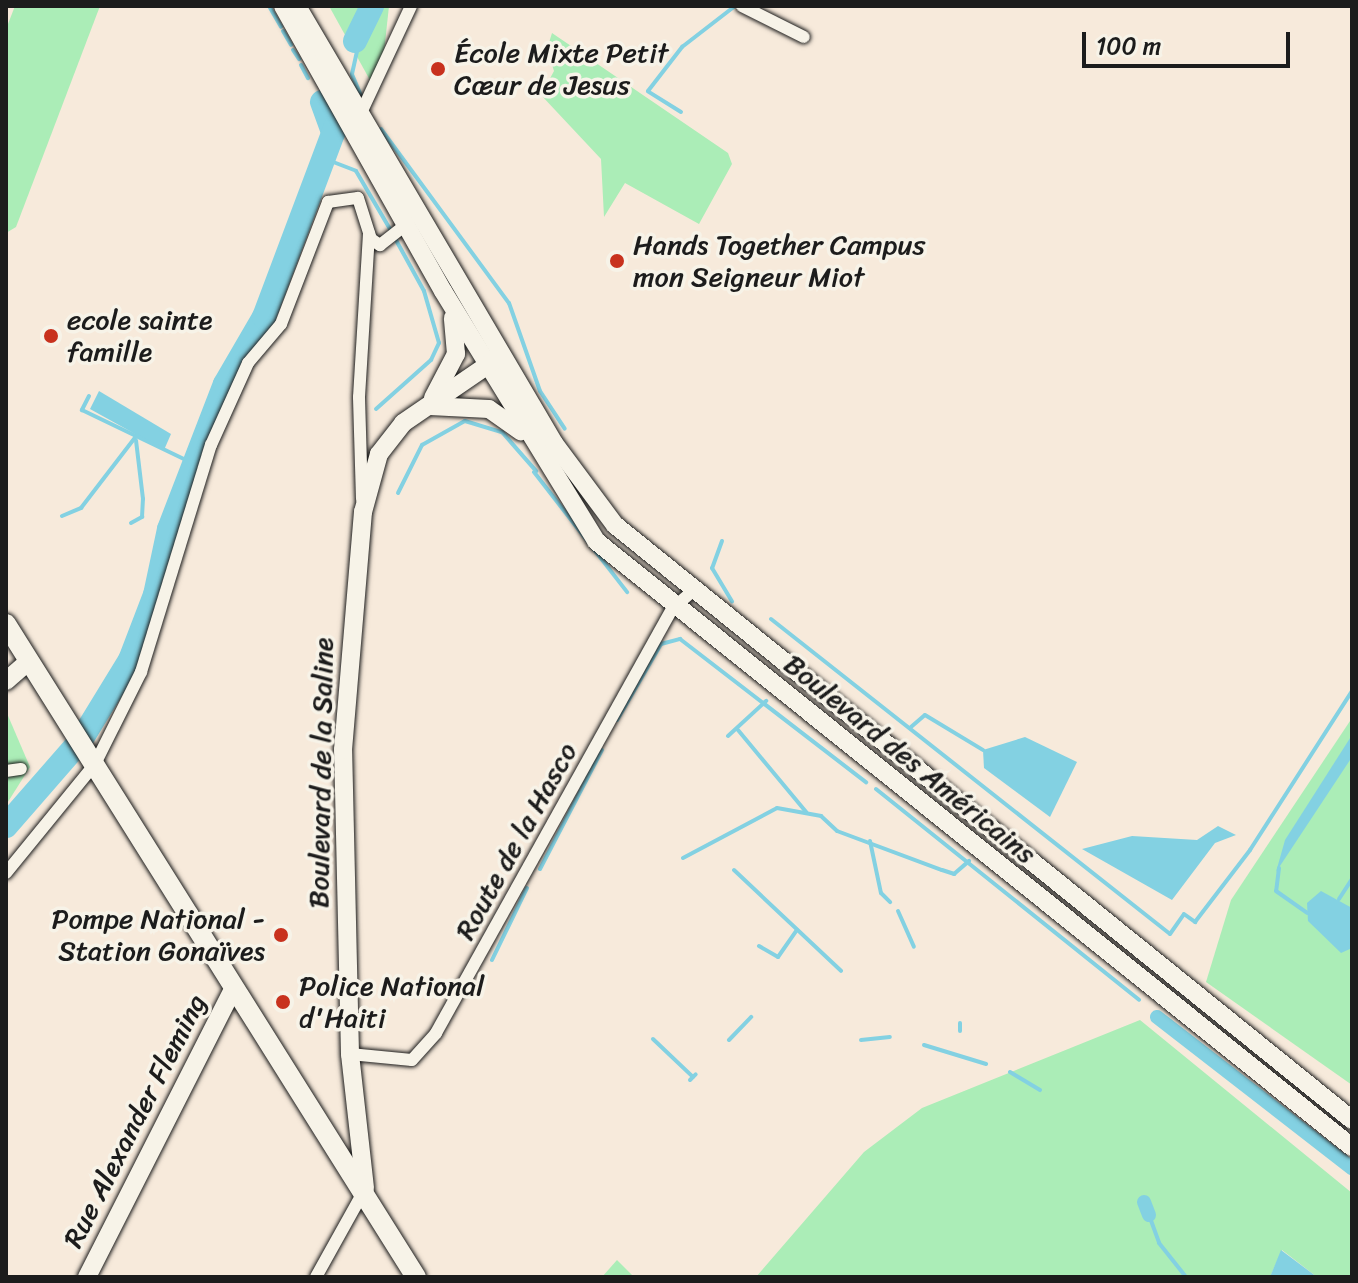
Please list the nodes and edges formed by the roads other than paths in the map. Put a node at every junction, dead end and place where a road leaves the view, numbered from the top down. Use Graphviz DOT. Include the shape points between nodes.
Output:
graph roads {
  1 [pos="283,6"];
  2 [pos="297,6"];
  3 [pos="411,6"];
  4 [pos="742,6"];
  5 [pos="804,37"];
  6 [pos="320,59"];
  7 [pos="356,115"];
  8 [pos="407,224"];
  9 [pos="369,226"];
  10 [pos="443,291"];
  11 [pos="495,361"];
  12 [pos="427,407"];
  13 [pos="532,441"];
  14 [pos="363,512"];
  15 [pos="694,590"];
  16 [pos="672,609"];
  17 [pos="6,624"];
  18 [pos="28,662"];
  19 [pos="6,681"];
  20 [pos="84,747"];
  21 [pos="21,769"];
  22 [pos="6,771"];
  23 [pos="6,873"];
  24 [pos="232,991"];
  25 [pos="350,1054"];
  26 [pos="1352,1120"];
  27 [pos="1352,1147"];
  28 [pos="365,1188"];
  29 [pos="87,1277"];
  30 [pos="316,1277"];
  31 [pos="416,1277"];
  1 -- 6 [label="main road"];
  2 -- 6 [label="main road"];
  3 -- 7 [label="street"];
  4 -- 5 [label="street"];
  6 -- 7 [label="main road"];
  7 -- 8 [label="main road"];
  7 -- 11 [label="main road"];
  8 -- 9 [label="street" via="380,245"];
  8 -- 10 [label="main road"];
  9 -- 14 [label="street" via="359,397"];
  9 -- 20 [label="street" via="358,198 328,202 281,324 233,392 141,672"];
  10 -- 11 [label="main road"];
  10 -- 12 [label="main road" via="456,354"];
  11 -- 12 [label="main road, Boulevard de la Saline"];
  11 -- 13 [label="main road, Boulevard des Américains"];
  11 -- 15 [label="main road, Boulevard des Américains" via="586,493"];
  12 -- 13 [label="main road" via="489,409"];
  12 -- 14 [label="main road, Boulevard de la Saline" via="379,454"];
  13 -- 16 [label="main road, Boulevard des Américains" via="596,541"];
  14 -- 25 [label="main road, Boulevard de la Saline" via="343,750"];
  15 -- 16 [label="street, Route de la Hasco"];
  15 -- 26 [label="main road, Boulevard des Américains"];
  16 -- 25 [label="street, Route de la Hasco" via="436,1033 412,1060"];
  16 -- 27 [label="main road, Boulevard des Américains"];
  17 -- 18 [label="main road"];
  18 -- 19 [label="main road"];
  18 -- 20 [label="main road"];
  20 -- 23 [label="street"];
  20 -- 24 [label="main road"];
  21 -- 22 [label="street"];
  24 -- 28 [label="main road"];
  24 -- 29 [label="main road, Rue Alexander Fleming"];
  25 -- 28 [label="main road, Boulevard de la Saline"];
  28 -- 30 [label="street"];
  28 -- 31 [label="main road"];
}
